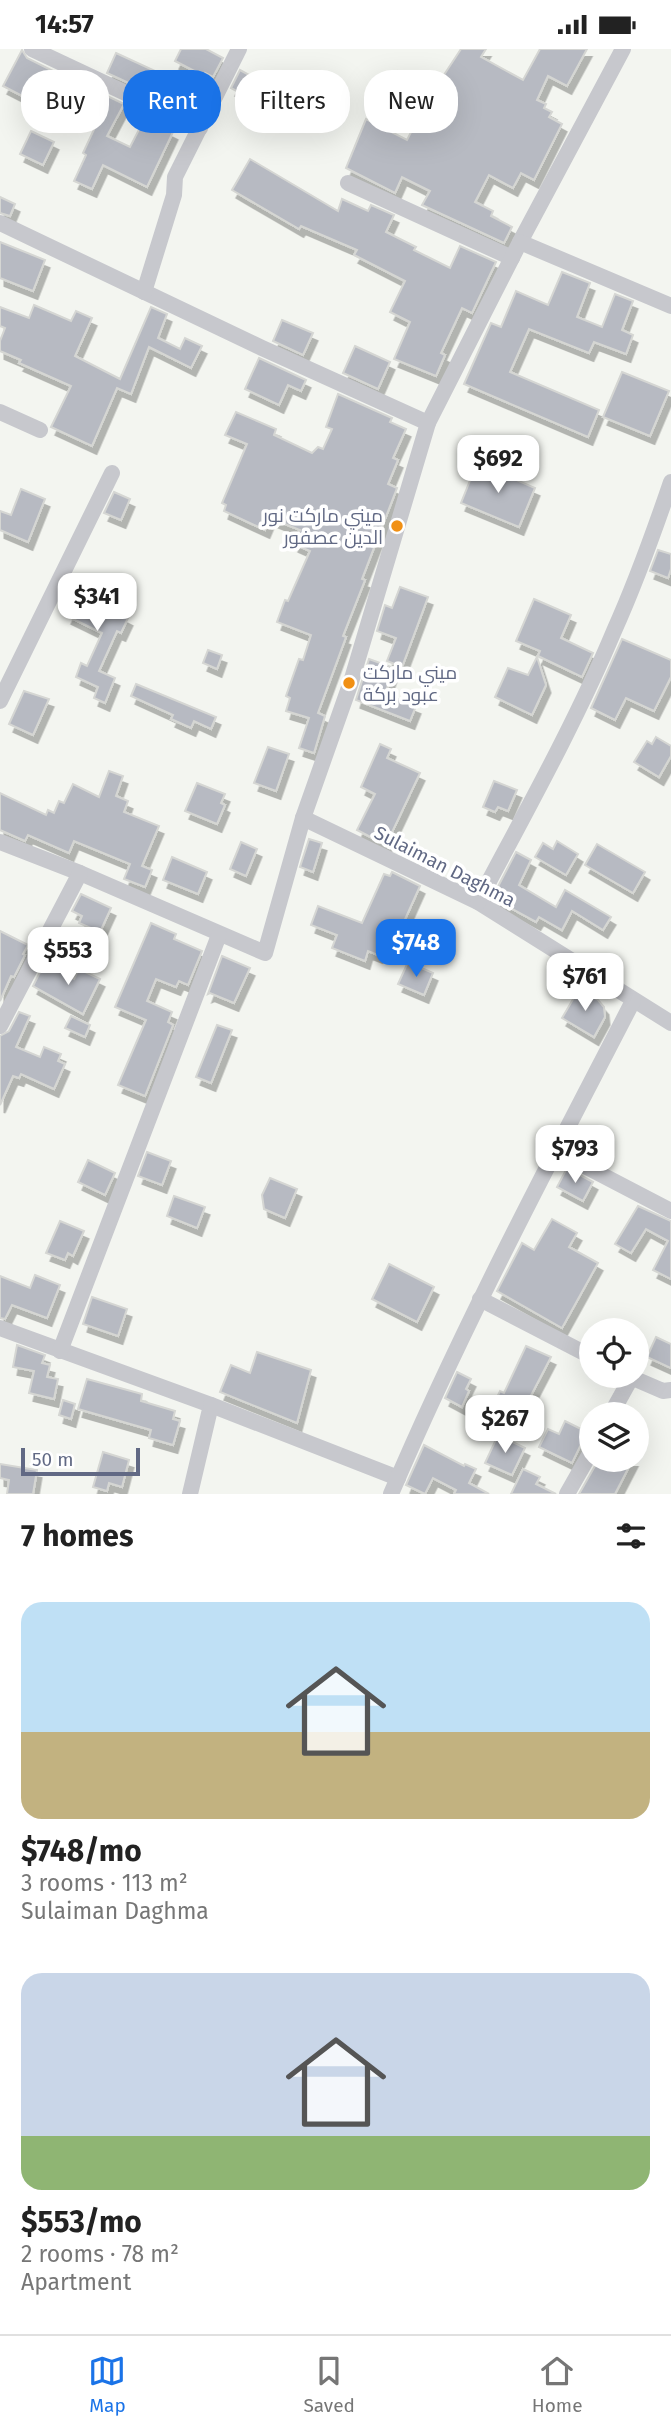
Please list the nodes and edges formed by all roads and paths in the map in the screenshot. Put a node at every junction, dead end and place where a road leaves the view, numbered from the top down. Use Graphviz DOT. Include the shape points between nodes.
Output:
graph roads {
  1 [pos="32,49"];
  2 [pos="239,49"];
  3 [pos="623,49"];
  4 [pos="221,85"];
  5 [pos="123,92"];
  6 [pos="197,133"];
  7 [pos="348,183"];
  8 [pos="0,223"];
  9 [pos="520,242"];
  10 [pos="512,258"];
  11 [pos="145,292"];
  12 [pos="671,306"];
  13 [pos="0,412"];
  14 [pos="428,423"];
  15 [pos="40,430"];
  16 [pos="112,473"];
  17 [pos="671,482"];
  18 [pos="0,701"];
  19 [pos="303,818"];
  20 [pos="0,842"];
  21 [pos="80,873"];
  22 [pos="478,902"];
  23 [pos="219,935"];
  24 [pos="634,1001"];
  25 [pos="671,1023"];
  26 [pos="0,1026"];
  27 [pos="556,1151"];
  28 [pos="671,1211"];
  29 [pos="480,1299"];
  30 [pos="0,1328"];
  31 [pos="579,1350"];
  32 [pos="60,1352"];
  33 [pos="649,1385"];
  34 [pos="671,1390"];
  35 [pos="211,1405"];
  36 [pos="580,1472"];
  37 [pos="398,1488"];
  38 [pos="190,1494"];
  39 [pos="567,1494"];
  1 -- 5 [label="street"];
  2 -- 4 [label="street"];
  3 -- 9 [label="street"];
  6 -- 11 [label="street" via="175,177 174,195"];
  7 -- 10 [label="street"];
  8 -- 11 [label="street"];
  9 -- 10 [label="street"];
  9 -- 12 [label="street"];
  10 -- 14 [label="street"];
  11 -- 14 [label="street"];
  13 -- 15 [label="street"];
  14 -- 19 [label="street" via="351,682"];
  16 -- 18 [label="street"];
  17 -- 22 [label="street" via="614,633"];
  19 -- 22 [label="street, Sulaiman Daghma"];
  19 -- 23 [label="street" via="265,953"];
  20 -- 21 [label="street"];
  21 -- 23 [label="street"];
  21 -- 26 [label="street"];
  22 -- 24 [label="street, Sulaiman Daghma"];
  23 -- 32 [label="street"];
  24 -- 25 [label="street, Sulaiman Daghma"];
  24 -- 27 [label="street"];
  27 -- 28 [label="street"];
  27 -- 29 [label="street"];
  29 -- 31 [label="street"];
  29 -- 37 [label="street" via="421,1423"];
  30 -- 32 [label="street"];
  32 -- 35 [label="street"];
  33 -- 34 [label="street"];
  35 -- 37 [label="street"];
  35 -- 38 [label="street"];
  36 -- 39 [label="street"];
}
